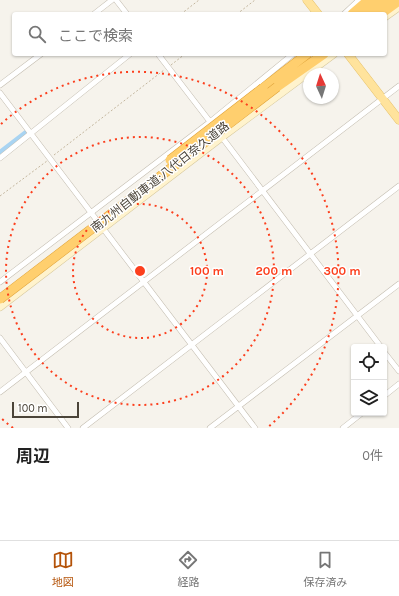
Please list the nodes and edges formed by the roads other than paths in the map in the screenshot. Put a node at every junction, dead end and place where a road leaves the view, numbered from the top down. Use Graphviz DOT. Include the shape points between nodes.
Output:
graph roads {
  1 [pos="112,0"];
  2 [pos="116,0"];
  3 [pos="307,0"];
  4 [pos="360,0"];
  5 [pos="368,0"];
  6 [pos="379,0"];
  7 [pos="390,0"];
  8 [pos="399,1"];
  9 [pos="399,7"];
  10 [pos="97,12"];
  11 [pos="125,12"];
  12 [pos="316,12"];
  13 [pos="346,12"];
  14 [pos="354,12"];
  15 [pos="363,12"];
  16 [pos="375,12"];
  17 [pos="383,12"];
  18 [pos="387,16"];
  19 [pos="38,56"];
  20 [pos="128,56"];
  21 [pos="160,56"];
  22 [pos="291,56"];
  23 [pos="300,56"];
  24 [pos="304,56"];
  25 [pos="316,56"];
  26 [pos="321,56"];
  27 [pos="331,56"];
  28 [pos="350,56"];
  29 [pos="0,85"];
  30 [pos="399,86"];
  31 [pos="276,87"];
  32 [pos="262,88"];
  33 [pos="0,93"];
  34 [pos="383,98"];
  35 [pos="399,120"];
  36 [pos="210,122"];
  37 [pos="30,134"];
  38 [pos="222,137"];
  39 [pos="0,158"];
  40 [pos="399,186"];
  41 [pos="263,191"];
  42 [pos="90,213"];
  43 [pos="102,229"];
  44 [pos="311,253"];
  45 [pos="0,282"];
  46 [pos="144,283"];
  47 [pos="399,284"];
  48 [pos="0,295"];
  49 [pos="0,299"];
  50 [pos="0,307"];
  51 [pos="357,316"];
  52 [pos="0,338"];
  53 [pos="378,344"];
  54 [pos="192,345"];
  55 [pos="387,356"];
  56 [pos="26,372"];
  57 [pos="399,372"];
  58 [pos="399,384"];
  59 [pos="0,392"];
  60 [pos="387,394"];
  61 [pos="238,406"];
  62 [pos="358,416"];
  63 [pos="68,428"];
  64 [pos="83,428"];
  65 [pos="210,428"];
  66 [pos="255,428"];
  67 [pos="343,428"];
  1 -- 10 [label="street"];
  2 -- 11 [label="street"];
  3 -- 12 [label="main road"];
  4 -- 13 [label="street"];
  5 -- 14 [label="highway"];
  6 -- 15 [label="highway"];
  7 -- 16 [label="highway"];
  8 -- 17 [label="highway"];
  9 -- 18 [label="street"];
  19 -- 29 [label="street"];
  20 -- 37 [label="street"];
  21 -- 36 [label="street"];
  22 -- 36 [label="street"];
  23 -- 32 [label="highway"];
  24 -- 32 [label="highway, 南九州自動車道;八代日奈久道路"];
  25 -- 31 [label="highway, 南九州自動車道;八代日奈久道路"];
  26 -- 31 [label="highway"];
  27 -- 38 [label="street"];
  28 -- 34 [label="main road"];
  30 -- 34 [label="street"];
  31 -- 49 [label="highway, 南九州自動車道;八代日奈久道路, bridge"];
  32 -- 48 [label="highway, 南九州自動車道;八代日奈久道路, bridge"];
  33 -- 37 [label="street"];
  34 -- 35 [label="main road"];
  34 -- 41 [label="street"];
  36 -- 38 [label="street"];
  36 -- 42 [label="street"];
  37 -- 39 [label="street"];
  37 -- 42 [label="street"];
  38 -- 41 [label="street"];
  38 -- 43 [label="street"];
  40 -- 44 [label="street"];
  41 -- 44 [label="street"];
  41 -- 46 [label="street"];
  42 -- 43 [label="street"];
  42 -- 45 [label="street"];
  43 -- 46 [label="street"];
  43 -- 50 [label="street"];
  44 -- 51 [label="street"];
  44 -- 54 [label="street"];
  46 -- 54 [label="street"];
  46 -- 56 [label="street"];
  47 -- 51 [label="street"];
  51 -- 53 [label="street"];
  51 -- 61 [label="street"];
  52 -- 56 [label="street"];
  54 -- 61 [label="street"];
  54 -- 64 [label="street"];
  55 -- 57 [label="street"];
  56 -- 59 [label="street"];
  56 -- 63 [label="street"];
  58 -- 60 [label="street"];
  61 -- 65 [label="street"];
  61 -- 66 [label="street"];
  62 -- 67 [label="street"];
}
